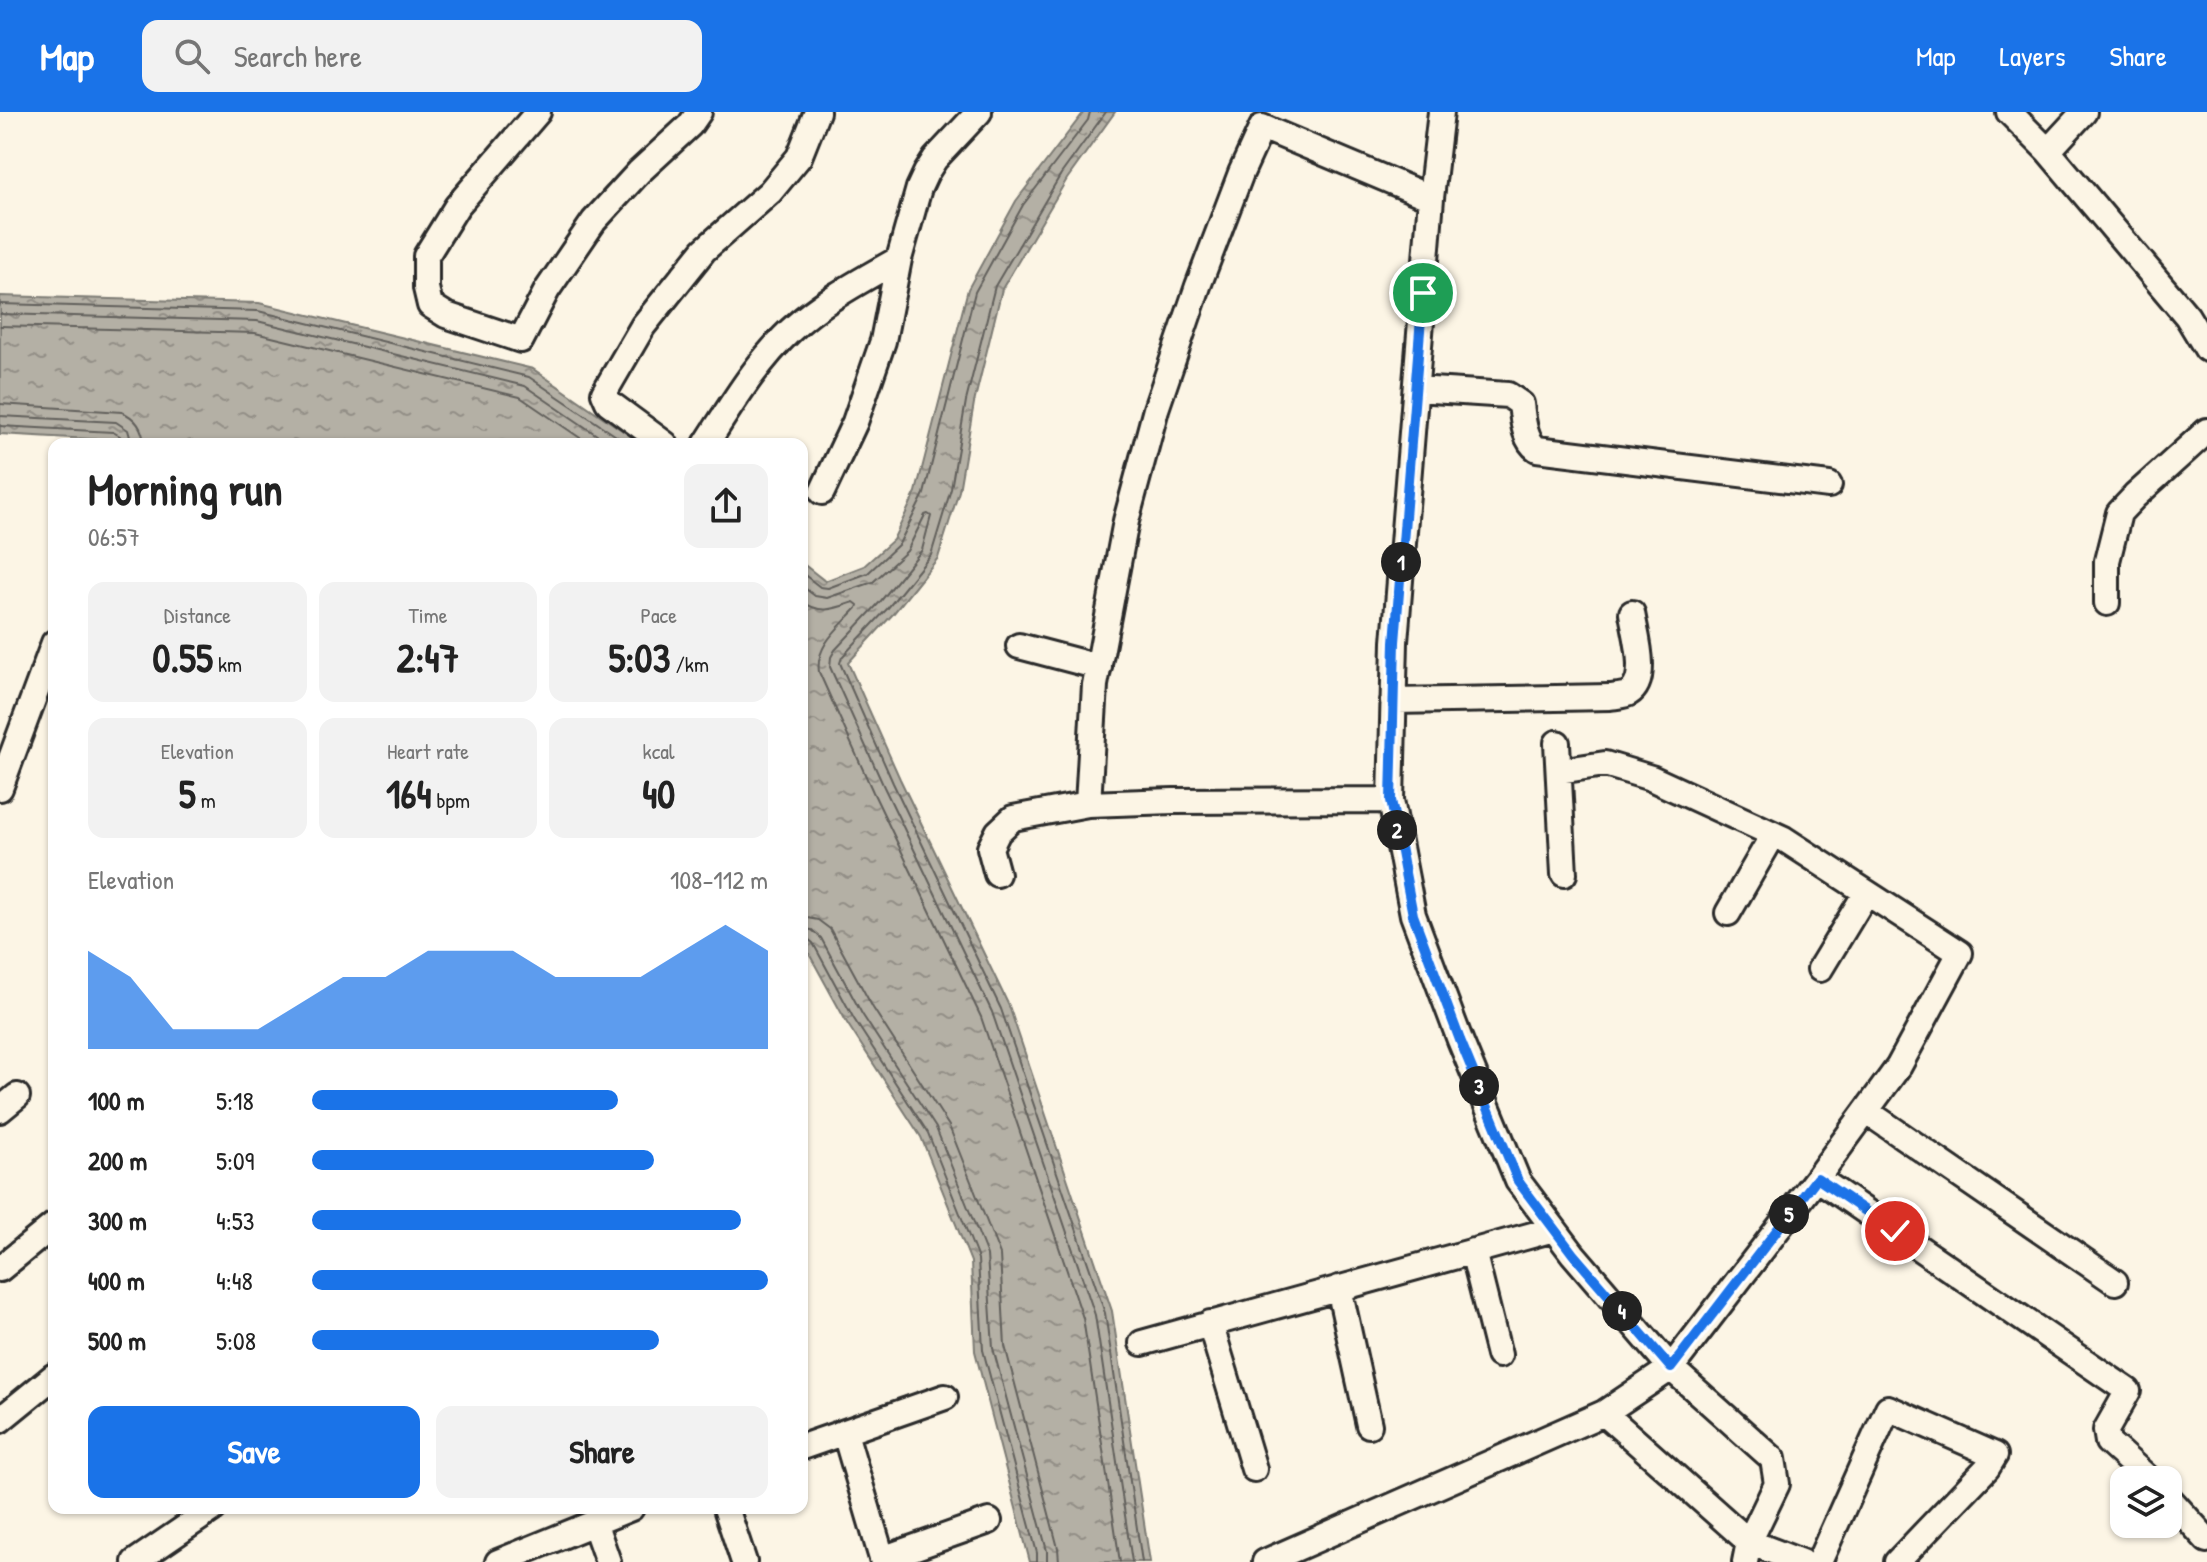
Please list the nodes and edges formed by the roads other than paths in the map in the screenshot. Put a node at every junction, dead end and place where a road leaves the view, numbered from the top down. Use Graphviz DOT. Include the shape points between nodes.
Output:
graph roads {
  1 [pos="538,112"];
  2 [pos="699,112"];
  3 [pos="817,112"];
  4 [pos="979,112"];
  5 [pos="1441,112"];
  6 [pos="2009,112"];
  7 [pos="2084,112"];
  8 [pos="2048,151"];
  9 [pos="1431,198"];
  10 [pos="899,259"];
  11 [pos="2207,349"];
  12 [pos="1416,389"];
  13 [pos="2207,431"];
  14 [pos="657,438"];
  15 [pos="710,438"];
  16 [pos="1829,485"];
  17 [pos="822,492"];
  18 [pos="2107,603"];
  19 [pos="1632,613"];
  20 [pos="1019,646"];
  21 [pos="48,659"];
  22 [pos="1099,667"];
  23 [pos="1393,701"];
  24 [pos="1557,743"];
  25 [pos="1559,771"];
  26 [pos="0,788"];
  27 [pos="1391,800"];
  28 [pos="1088,804"];
  29 [pos="1773,835"];
  30 [pos="997,874"];
  31 [pos="1564,874"];
  32 [pos="1866,893"];
  33 [pos="1728,913"];
  34 [pos="1820,969"];
  35 [pos="1866,1111"];
  36 [pos="1817,1178"];
  37 [pos="1554,1229"];
  38 [pos="48,1230"];
  39 [pos="1473,1251"];
  40 [pos="2,1264"];
  41 [pos="2115,1282"];
  42 [pos="1339,1288"];
  43 [pos="1210,1323"];
  44 [pos="1142,1343"];
  45 [pos="1499,1355"];
  46 [pos="1671,1368"];
  47 [pos="48,1381"];
  48 [pos="945,1397"];
  49 [pos="1604,1413"];
  50 [pos="0,1420"];
  51 [pos="1369,1425"];
  52 [pos="845,1433"];
  53 [pos="808,1445"];
  54 [pos="2135,1466"];
  55 [pos="1254,1469"];
  56 [pos="2182,1512"];
  57 [pos="205,1514"];
  58 [pos="615,1514"];
  59 [pos="728,1514"];
  60 [pos="989,1521"];
  61 [pos="594,1522"];
  62 [pos="2207,1540"];
  63 [pos="1747,1552"];
  64 [pos="883,1561"];
  65 [pos="135,1562"];
  66 [pos="498,1562"];
  67 [pos="608,1562"];
  68 [pos="744,1562"];
  69 [pos="1265,1562"];
  70 [pos="1801,1562"];
  71 [pos="1819,1562"];
  72 [pos="1897,1562"];
  1 -- 2 [label="street" via="457,206 426,256 430,305 521,340 594,221"];
  3 -- 14 [label="street" via="799,157 770,192 704,250 643,326 604,393 608,402"];
  4 -- 10 [label="street" via="926,173"];
  5 -- 9 [label="street"];
  6 -- 8 [label="street"];
  7 -- 8 [label="street"];
  8 -- 11 [label="street" via="2187,316"];
  9 -- 12 [label="street"];
  9 -- 22 [label="street" via="1262,127 1156,409 1126,521"];
  10 -- 15 [label="street" via="792,329 752,373"];
  10 -- 17 [label="street" via="883,341 855,422"];
  12 -- 16 [label="street" via="1508,395 1521,404 1530,444 1537,449"];
  12 -- 23 [label="street"];
  13 -- 18 [label="street" via="2119,513 2107,561"];
  19 -- 23 [label="street" via="1641,672 1628,694"];
  20 -- 22 [label="street"];
  21 -- 26 [label="street"];
  22 -- 28 [label="street"];
  23 -- 27 [label="street"];
  24 -- 25 [label="street"];
  25 -- 29 [label="street" via="1605,764 1651,778"];
  25 -- 31 [label="street"];
  27 -- 28 [label="street"];
  27 -- 37 [label="street" via="1413,915 1460,1040 1518,1181"];
  28 -- 30 [label="street" via="1013,818 990,848"];
  29 -- 32 [label="street"];
  29 -- 33 [label="street"];
  32 -- 34 [label="street"];
  32 -- 35 [label="street" via="1960,953 1899,1066"];
  35 -- 36 [label="street"];
  35 -- 41 [label="street"];
  36 -- 46 [label="street"];
  36 -- 54 [label="street" via="2128,1391 2106,1430 2108,1442"];
  37 -- 39 [label="street"];
  37 -- 46 [label="street"];
  38 -- 40 [label="street"];
  39 -- 42 [label="street"];
  39 -- 45 [label="street"];
  42 -- 43 [label="street"];
  42 -- 51 [label="street"];
  43 -- 44 [label="street"];
  43 -- 55 [label="street"];
  46 -- 49 [label="street"];
  46 -- 63 [label="street" via="1773,1459 1777,1484"];
  47 -- 50 [label="street"];
  48 -- 52 [label="street"];
  49 -- 63 [label="street"];
  49 -- 69 [label="street"];
  52 -- 53 [label="street"];
  52 -- 64 [label="street"];
  56 -- 62 [label="street"];
  57 -- 65 [label="street"];
  58 -- 61 [label="street"];
  59 -- 68 [label="street"];
  60 -- 64 [label="street"];
  61 -- 66 [label="street"];
  61 -- 67 [label="street"];
  63 -- 70 [label="street"];
  71 -- 72 [label="street" via="1888,1408 1995,1455"];
}
